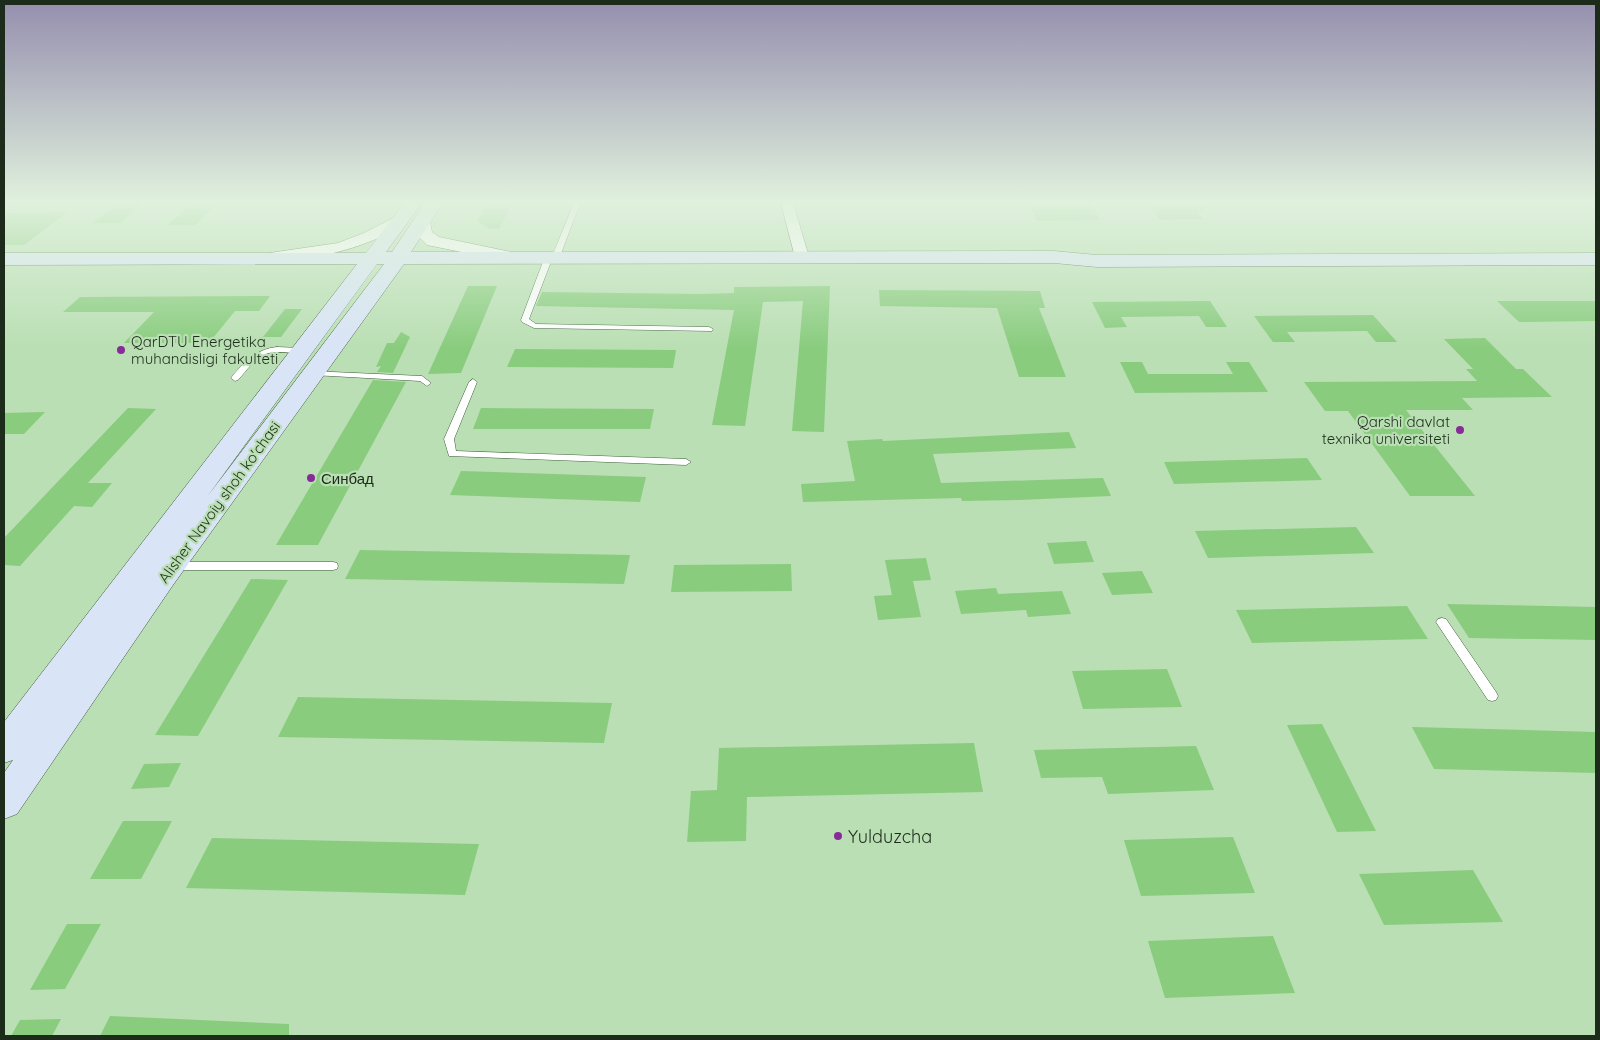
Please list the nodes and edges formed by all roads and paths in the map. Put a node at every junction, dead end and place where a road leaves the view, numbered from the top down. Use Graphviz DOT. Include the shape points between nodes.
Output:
graph roads {
  1 [pos="320,252"];
  2 [pos="390,252"];
  3 [pos="484,252"];
  4 [pos="554,252"];
  5 [pos="800,252"];
  6 [pos="1276,252"];
  7 [pos="1054,257"];
  8 [pos="802,258"];
  9 [pos="521,259"];
  10 [pos="551,259"];
  11 [pos="1596,259"];
  12 [pos="4,260"];
  13 [pos="260,260"];
  14 [pos="384,260"];
  15 [pos="709,329"];
  16 [pos="301,350"];
  17 [pos="313,374"];
  18 [pos="235,378"];
  19 [pos="473,382"];
  20 [pos="428,383"];
  21 [pos="686,462"];
  22 [pos="168,531"];
  23 [pos="197,531"];
  24 [pos="171,566"];
  25 [pos="333,566"];
  26 [pos="1442,622"];
  27 [pos="1492,696"];
  28 [pos="4,748"];
  29 [pos="4,802"];
  1 -- 13 [label="street"];
  2 -- 14 [label="main road, Alisher Navoiy shoh ko'chasi"];
  3 -- 9 [label="street"];
  4 -- 10 [label="lane"];
  5 -- 8 [label="street"];
  6 -- 7 [label="main road" via="1090,253"];
  7 -- 8 [label="main road"];
  7 -- 11 [label="main road" via="1097,261"];
  8 -- 10 [label="main road"];
  9 -- 10 [label="main road"];
  9 -- 14 [label="main road"];
  10 -- 15 [label="lane" via="525,320 534,326"];
  12 -- 13 [label="main road"];
  13 -- 14 [label="main road"];
  14 -- 16 [label="main road, Alisher Navoiy shoh ko'chasi"];
  14 -- 17 [label="main road, Alisher Navoiy shoh ko'chasi"];
  16 -- 18 [label="lane" via="258,353"];
  16 -- 22 [label="main road, Alisher Navoiy shoh ko'chasi"];
  17 -- 20 [label="lane" via="422,379"];
  17 -- 23 [label="main road, Alisher Navoiy shoh ko'chasi"];
  19 -- 21 [label="lane" via="449,438 452,454"];
  22 -- 23 [label="street"];
  22 -- 28 [label="main road, Alisher Navoiy shoh ko'chasi"];
  23 -- 24 [label="main road, Alisher Navoiy shoh ko'chasi"];
  24 -- 25 [label="lane"];
  24 -- 29 [label="main road, Alisher Navoiy shoh ko'chasi"];
  26 -- 27 [label="lane"];
}
